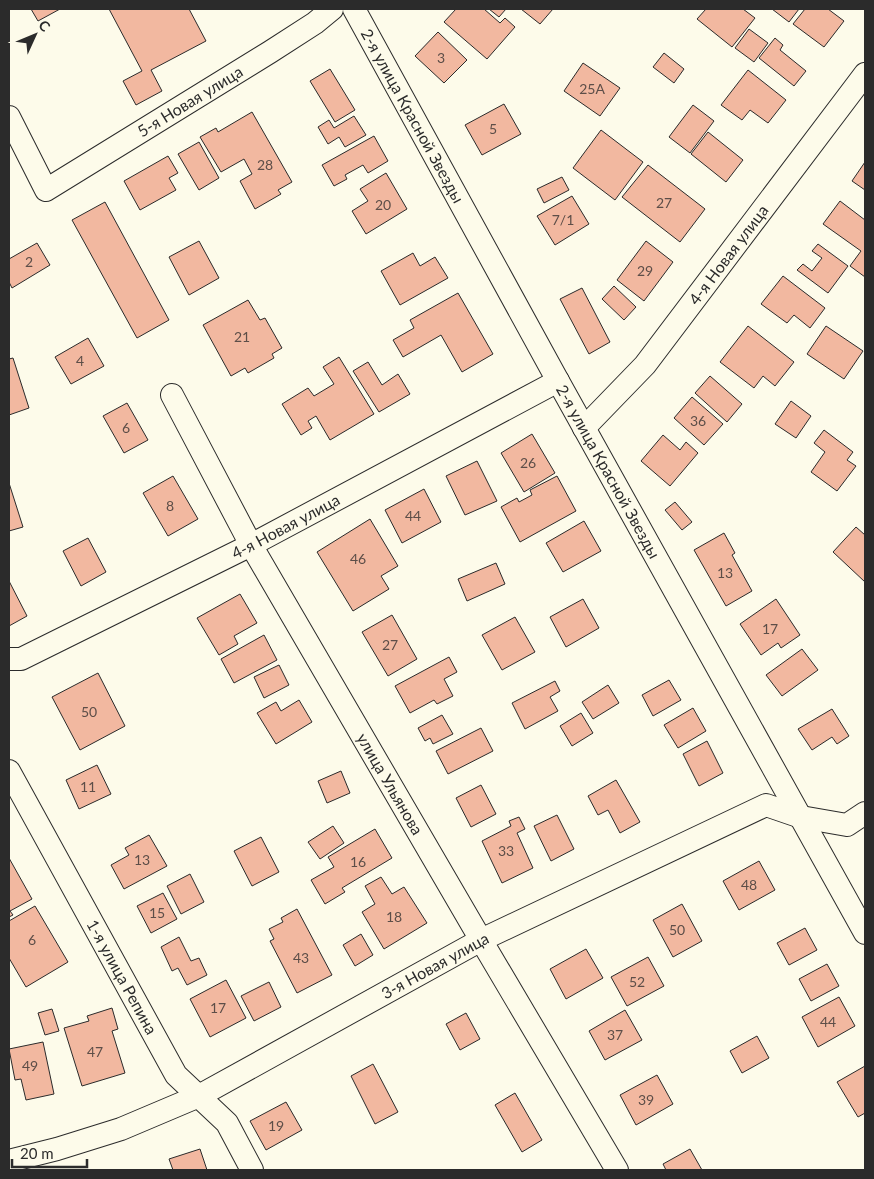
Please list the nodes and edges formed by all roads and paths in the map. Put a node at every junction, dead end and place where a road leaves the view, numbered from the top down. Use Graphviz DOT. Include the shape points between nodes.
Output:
graph roads {
  1 [pos="332,9"];
  2 [pos="354,9"];
  3 [pos="865,74"];
  4 [pos="9,117"];
  5 [pos="558,381"];
  6 [pos="172,395"];
  7 [pos="584,428"];
  8 [pos="251,546"];
  9 [pos="9,659"];
  10 [pos="9,770"];
  11 [pos="865,813"];
  12 [pos="801,817"];
  13 [pos="865,933"];
  14 [pos="481,940"];
  15 [pos="198,1096"];
  16 [pos="9,1160"];
  17 [pos="252,1170"];
  18 [pos="617,1170"];
  1 -- 4 [label="street, 5-я Новая улица" via="270,52 46,190"];
  2 -- 5 [label="street, 2-я улица Красной Звезды"];
  3 -- 7 [label="street, 4-я Новая улица" via="645,365"];
  5 -- 7 [label="street, 2-я улица Красной Звезды"];
  5 -- 8 [label="street, 4-я Новая улица"];
  6 -- 8 [label="street, улица Ульянова"];
  7 -- 12 [label="street, 2-я улица Красной Звезды"];
  8 -- 9 [label="street, 4-я Новая улица" via="21,659"];
  8 -- 14 [label="street, улица Ульянова"];
  10 -- 15 [label="street, 1-я улица Репина" via="176,1075"];
  11 -- 12 [label="street, 3-я Новая улица" via="847,825"];
  12 -- 13 [label="street, 2-я улица Красной Звезды"];
  12 -- 14 [label="street, 3-я Новая улица" via="766,806"];
  14 -- 15 [label="street, 3-я Новая улица"];
  14 -- 18 [label="street, улица Ульянова"];
  15 -- 16 [label="street, 3-я Новая улица" via="121,1129"];
  15 -- 17 [label="street, 1-я улица Репина" via="227,1123"];
}
